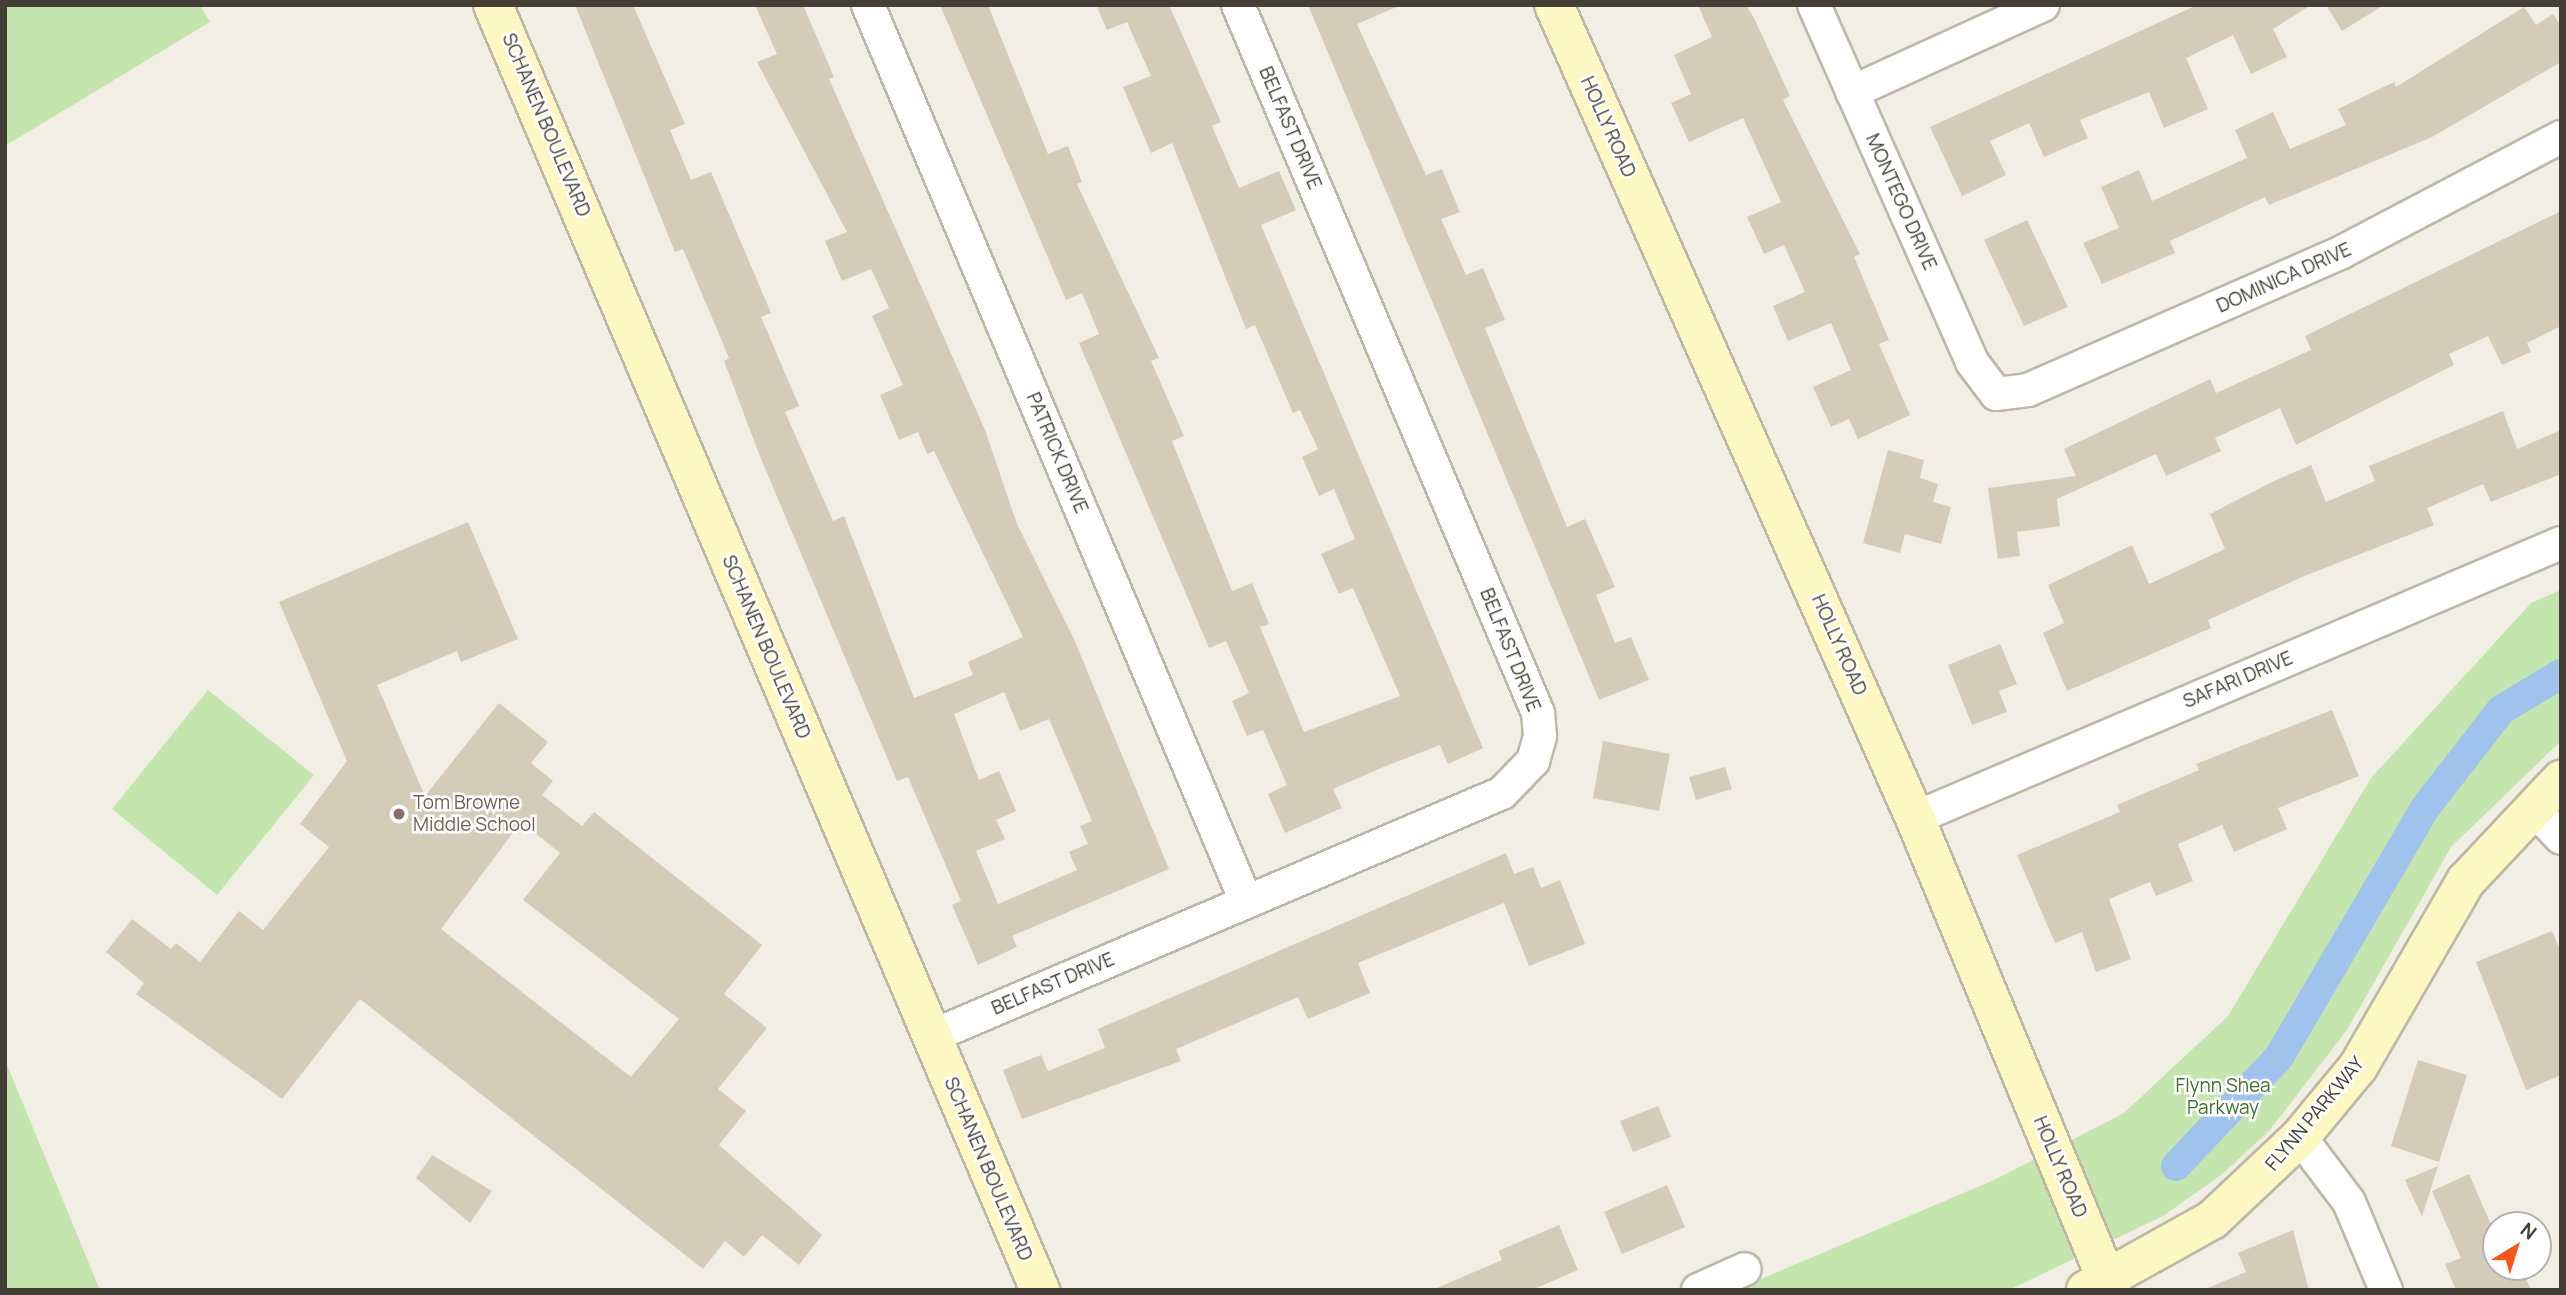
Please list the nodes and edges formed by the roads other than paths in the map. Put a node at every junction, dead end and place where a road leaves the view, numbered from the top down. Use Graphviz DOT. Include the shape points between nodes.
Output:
graph roads {
  1 [pos="493,5"];
  2 [pos="868,5"];
  3 [pos="1238,5"];
  4 [pos="1555,5"];
  5 [pos="1814,5"];
  6 [pos="2043,5"];
  7 [pos="1852,92"];
  8 [pos="2561,137"];
  9 [pos="1996,394"];
  10 [pos="2561,543"];
  11 [pos="2561,780"];
  12 [pos="2532,807"];
  13 [pos="1915,818"];
  14 [pos="2561,838"];
  15 [pos="1246,901"];
  16 [pos="930,1037"];
  17 [pos="2300,1137"];
  18 [pos="1745,1269"];
  19 [pos="2101,1287"];
  20 [pos="1040,1290"];
  21 [pos="1699,1290"];
  22 [pos="2386,1290"];
  1 -- 16 [label="street, SCHANEN BOULEVARD"];
  2 -- 15 [label="street, PATRICK DRIVE"];
  3 -- 15 [label="street, BELFAST DRIVE" via="1538,713 1540,736 1533,761 1502,793"];
  4 -- 13 [label="street, HOLLY ROAD"];
  5 -- 7 [label="street, MONTEGO DRIVE"];
  6 -- 7 [label="street"];
  7 -- 9 [label="street, MONTEGO DRIVE" via="1972,362"];
  8 -- 9 [label="street, DOMINICA DRIVE" via="2342,252 2028,390"];
  10 -- 13 [label="street, SAFARI DRIVE"];
  11 -- 12 [label="street, FLYNN PARKWAY"];
  12 -- 14 [label="street"];
  12 -- 17 [label="street, FLYNN PARKWAY" via="2466,881 2358,1068"];
  13 -- 19 [label="street, HOLLY ROAD"];
  15 -- 16 [label="street, BELFAST DRIVE"];
  16 -- 20 [label="street, SCHANEN BOULEVARD"];
  17 -- 19 [label="street, FLYNN PARKWAY" via="2212,1220"];
  17 -- 22 [label="street" via="2349,1202"];
  18 -- 21 [label="street"];
}
